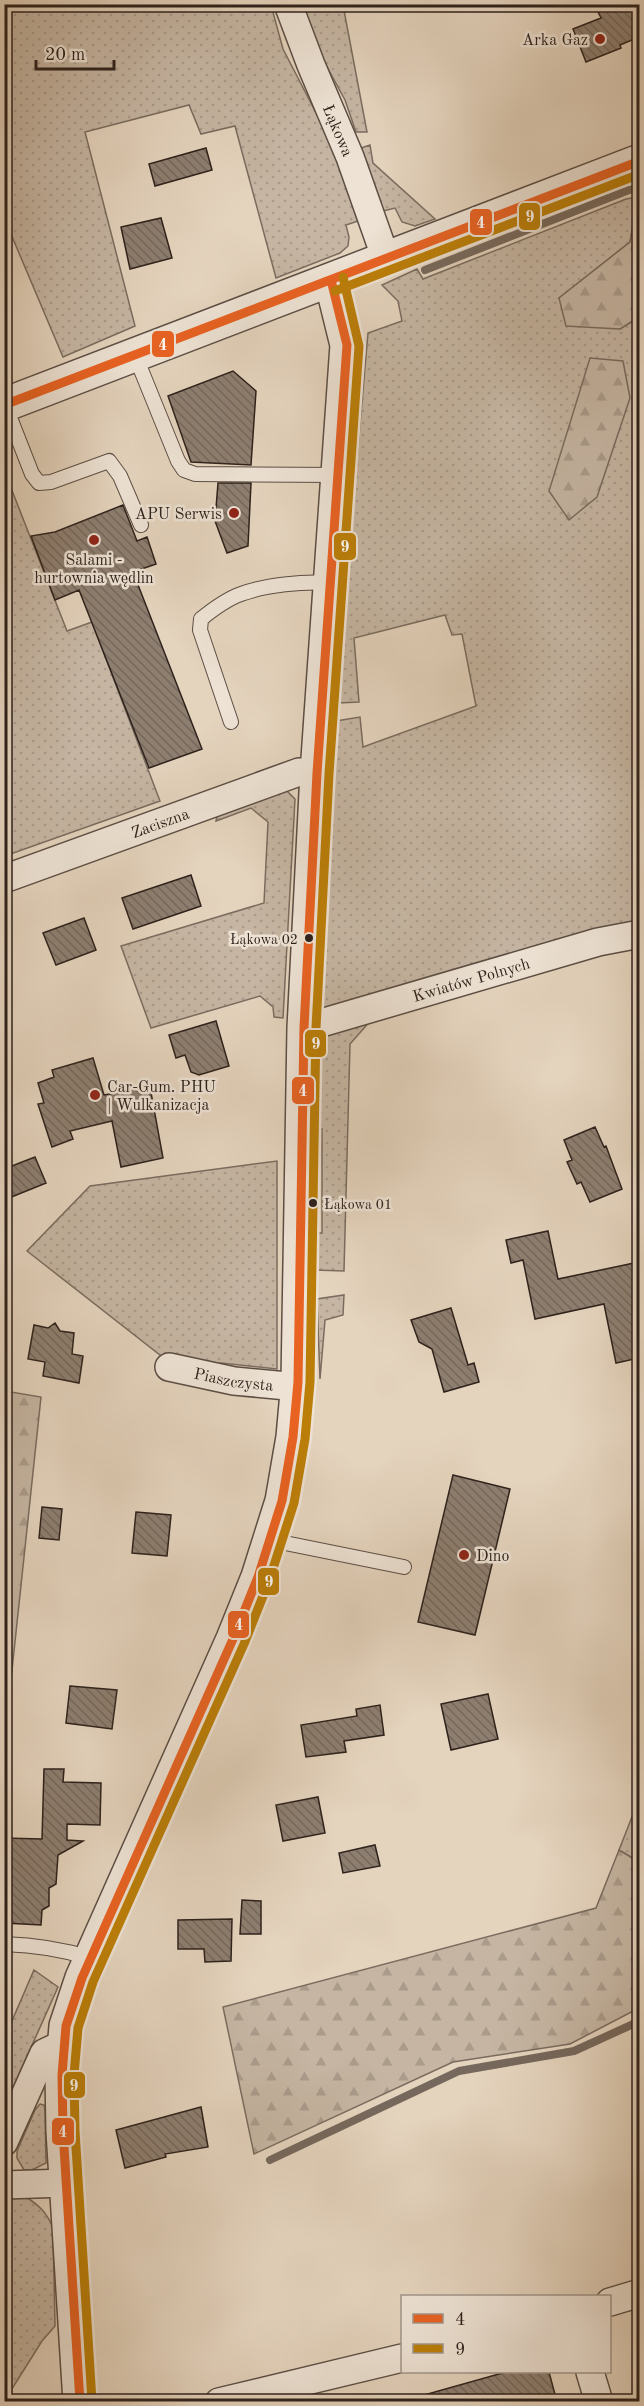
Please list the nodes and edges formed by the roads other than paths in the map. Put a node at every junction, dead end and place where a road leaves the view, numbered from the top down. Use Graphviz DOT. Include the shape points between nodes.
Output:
graph roads {
  1 [pos="288,4"];
  2 [pos="639,161"];
  3 [pos="386,259"];
  4 [pos="331,280"];
  5 [pos="135,355"];
  6 [pos="5,405"];
  7 [pos="338,474"];
  8 [pos="141,525"];
  9 [pos="330,584"];
  10 [pos="231,722"];
  11 [pos="317,773"];
  12 [pos="4,879"];
  13 [pos="639,934"];
  14 [pos="304,1028"];
  15 [pos="169,1366"];
  16 [pos="298,1387"];
  17 [pos="270,1540"];
  18 [pos="404,1568"];
  19 [pos="4,1944"];
  20 [pos="90,1958"];
  21 [pos="65,2043"];
  22 [pos="4,2142"];
  23 [pos="66,2183"];
  24 [pos="4,2185"];
  25 [pos="639,2293"];
  26 [pos="611,2301"];
  27 [pos="401,2358"];
  28 [pos="590,2373"];
  29 [pos="80,2402"];
  30 [pos="219,2402"];
  31 [pos="599,2402"];
  1 -- 3 [label="street, Łąkowa"];
  2 -- 3 [label="street"];
  3 -- 4 [label="street"];
  4 -- 5 [label="street"];
  4 -- 7 [label="street" via="347,345"];
  5 -- 6 [label="street"];
  5 -- 7 [label="lane" via="183,470 195,474"];
  6 -- 8 [label="lane" via="39,483 109,461 120,476"];
  7 -- 9 [label="street"];
  9 -- 10 [label="lane" via="305,583 240,594 201,619 200,630"];
  9 -- 11 [label="street"];
  11 -- 12 [label="street, Zaciszna" via="299,772"];
  11 -- 14 [label="street"];
  13 -- 14 [label="street, Kwiatów Polnych" via="598,942"];
  14 -- 16 [label="street"];
  15 -- 16 [label="street, Piaszczysta" via="234,1381"];
  16 -- 17 [label="street" via="284,1490"];
  17 -- 18 [label="lane"];
  17 -- 20 [label="street" via="233,1639"];
  19 -- 20 [label="lane" via="30,1945"];
  20 -- 21 [label="street" via="66,2026"];
  21 -- 22 [label="street" via="44,2053"];
  21 -- 23 [label="street"];
  23 -- 24 [label="street"];
  23 -- 29 [label="street"];
  25 -- 26 [label="street"];
  27 -- 30 [label="street"];
  28 -- 31 [label="street"];
}
